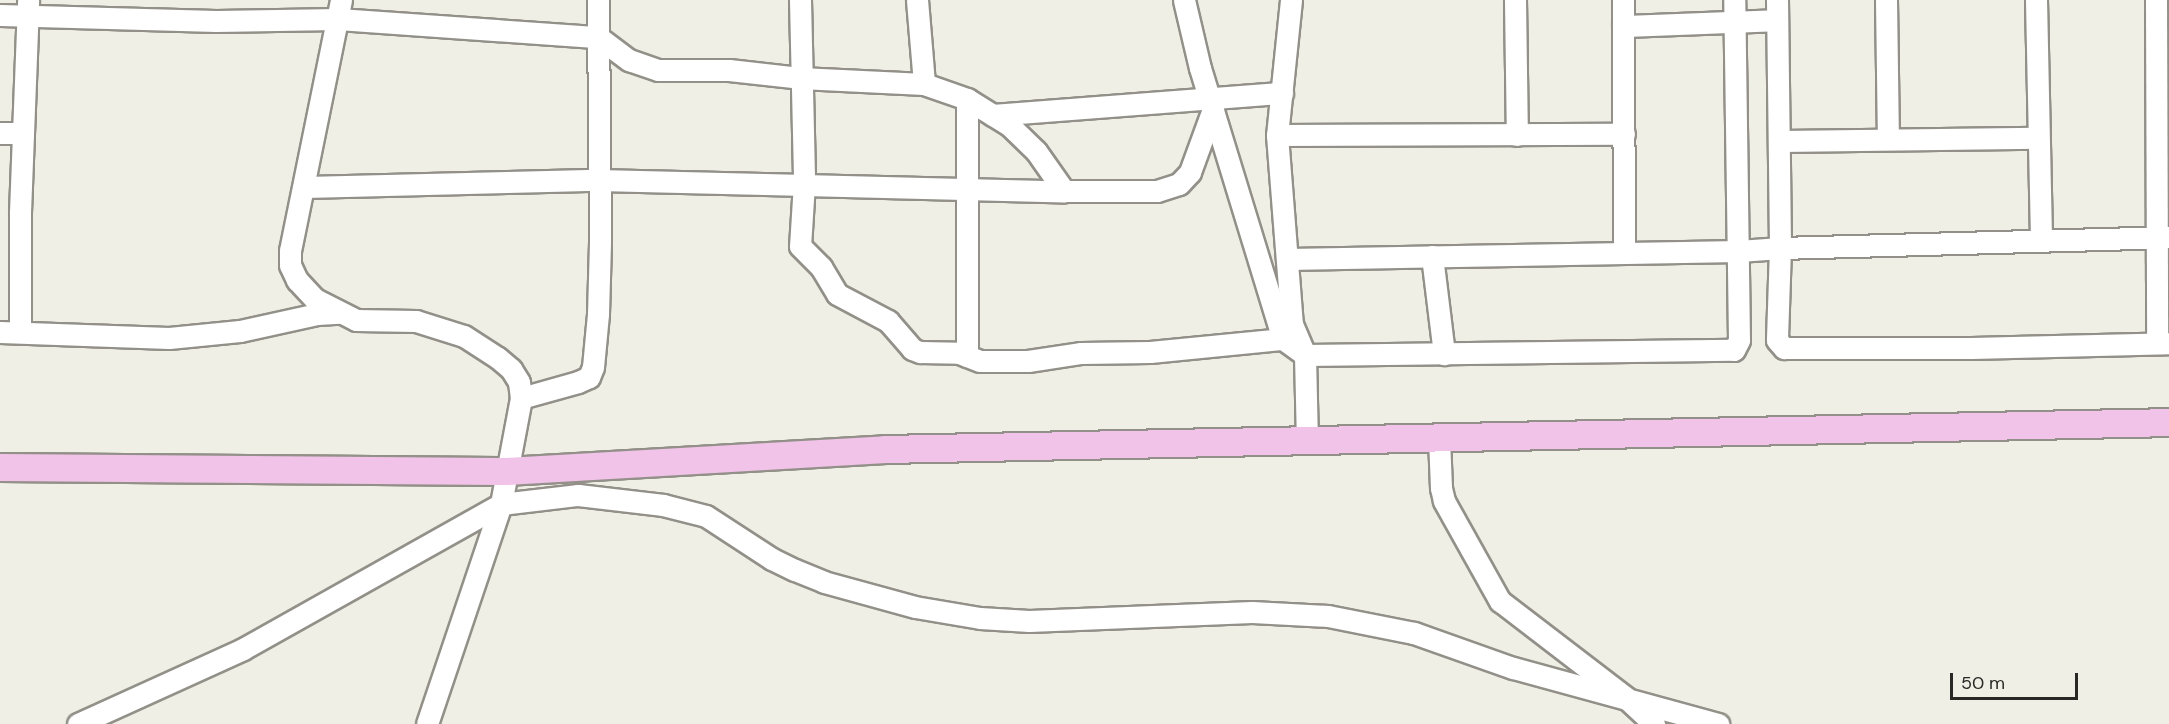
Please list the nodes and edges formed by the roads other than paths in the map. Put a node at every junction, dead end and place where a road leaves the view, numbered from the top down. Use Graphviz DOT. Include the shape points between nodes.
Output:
graph roads {
  1 [pos="598,0"];
  2 [pos="800,0"];
  3 [pos="917,0"];
  4 [pos="1184,0"];
  5 [pos="1291,0"];
  6 [pos="1515,0"];
  7 [pos="1623,0"];
  8 [pos="1734,0"];
  9 [pos="1887,0"];
  10 [pos="2036,0"];
  11 [pos="2156,0"];
  12 [pos="28,8"];
  13 [pos="340,9"];
  14 [pos="1777,10"];
  15 [pos="0,15"];
  16 [pos="1734,23"];
  17 [pos="1623,26"];
  18 [pos="598,38"];
  19 [pos="800,78"];
  20 [pos="924,84"];
  21 [pos="1282,93"];
  22 [pos="967,99"];
  23 [pos="1211,103"];
  24 [pos="993,115"];
  25 [pos="2162,132"];
  26 [pos="0,133"];
  27 [pos="23,134"];
  28 [pos="1624,134"];
  29 [pos="1277,135"];
  30 [pos="1516,135"];
  31 [pos="2038,138"];
  32 [pos="1888,139"];
  33 [pos="1781,141"];
  34 [pos="598,180"];
  35 [pos="804,183"];
  36 [pos="965,187"];
  37 [pos="304,188"];
  38 [pos="1064,191"];
  39 [pos="10,211"];
  40 [pos="2162,237"];
  41 [pos="2041,238"];
  42 [pos="1780,248"];
  43 [pos="1738,251"];
  44 [pos="1623,252"];
  45 [pos="1432,256"];
  46 [pos="1287,259"];
  47 [pos="339,313"];
  48 [pos="10,332"];
  49 [pos="1283,339"];
  50 [pos="2163,343"];
  51 [pos="1444,354"];
  52 [pos="967,356"];
  53 [pos="1305,356"];
  54 [pos="521,398"];
  55 [pos="2169,422"];
  56 [pos="1439,438"];
  57 [pos="1307,441"];
  58 [pos="0,467"];
  59 [pos="506,471"];
  60 [pos="501,504"];
  61 [pos="1625,697"];
  62 [pos="78,724"];
  63 [pos="427,724"];
  64 [pos="1654,724"];
  65 [pos="1718,724"];
  1 -- 18 [label="street"];
  2 -- 19 [label="street"];
  3 -- 20 [label="street"];
  4 -- 23 [label="street"];
  5 -- 21 [label="street"];
  6 -- 30 [label="street"];
  7 -- 17 [label="street"];
  8 -- 16 [label="street"];
  9 -- 32 [label="street"];
  10 -- 31 [label="street"];
  11 -- 25 [label="street"];
  12 -- 13 [label="street" via="216,21"];
  12 -- 15 [label="street"];
  12 -- 27 [label="street"];
  13 -- 18 [label="street"];
  13 -- 37 [label="street"];
  14 -- 16 [label="street"];
  14 -- 33 [label="street"];
  16 -- 17 [label="street"];
  16 -- 43 [label="street"];
  17 -- 28 [label="street"];
  18 -- 19 [label="street" via="629,60 658,70 729,70"];
  18 -- 34 [label="street"];
  19 -- 20 [label="street"];
  19 -- 35 [label="street"];
  20 -- 22 [label="street"];
  21 -- 23 [label="street"];
  21 -- 29 [label="street"];
  22 -- 24 [label="street"];
  22 -- 36 [label="street"];
  23 -- 24 [label="street"];
  23 -- 38 [label="street" via="1190,172 1179,184 1157,191"];
  23 -- 49 [label="street"];
  24 -- 38 [label="street" via="1025,138"];
  25 -- 40 [label="street"];
  26 -- 27 [label="street"];
  27 -- 39 [label="street"];
  28 -- 30 [label="street"];
  28 -- 44 [label="street"];
  29 -- 30 [label="street"];
  29 -- 46 [label="street"];
  31 -- 32 [label="street"];
  31 -- 41 [label="street"];
  32 -- 33 [label="street"];
  33 -- 42 [label="street"];
  34 -- 35 [label="street"];
  34 -- 37 [label="street"];
  34 -- 54 [label="street" via="598,314 593,367 589,378"];
  35 -- 36 [label="street"];
  35 -- 52 [label="street" via="800,246 821,267 837,294 888,321 912,349"];
  36 -- 38 [label="street"];
  36 -- 52 [label="street"];
  37 -- 47 [label="street" via="290,265 297,280 315,299"];
  39 -- 48 [label="street"];
  40 -- 41 [label="street"];
  40 -- 50 [label="street"];
  41 -- 42 [label="street"];
  42 -- 43 [label="street"];
  42 -- 50 [label="street" via="1777,340 1784,348"];
  43 -- 44 [label="street"];
  43 -- 51 [label="street" via="1739,340 1734,350"];
  44 -- 45 [label="street"];
  45 -- 46 [label="street"];
  45 -- 51 [label="street"];
  46 -- 53 [label="street" via="1292,324"];
  47 -- 48 [label="street" via="240,331 169,338"];
  47 -- 54 [label="street" via="374,322 417,321 464,336 511,369 519,381"];
  49 -- 52 [label="street" via="1150,352 1081,353 1028,361 980,361"];
  49 -- 53 [label="street"];
  51 -- 53 [label="street"];
  53 -- 57 [label="street"];
  54 -- 59 [label="street"];
  55 -- 56 [label="main road"];
  56 -- 57 [label="main road"];
  56 -- 61 [label="street" via="1444,501 1500,601"];
  57 -- 59 [label="main road" via="885,448"];
  58 -- 59 [label="main road"];
  59 -- 60 [label="street"];
  60 -- 61 [label="street" via="578,495 663,505 706,516 772,559 814,578 915,607 1029,621 1252,612 1328,616 1414,633 1513,668"];
  60 -- 62 [label="street" via="243,649"];
  60 -- 63 [label="street"];
  61 -- 64 [label="street"];
  61 -- 65 [label="street"];
}
